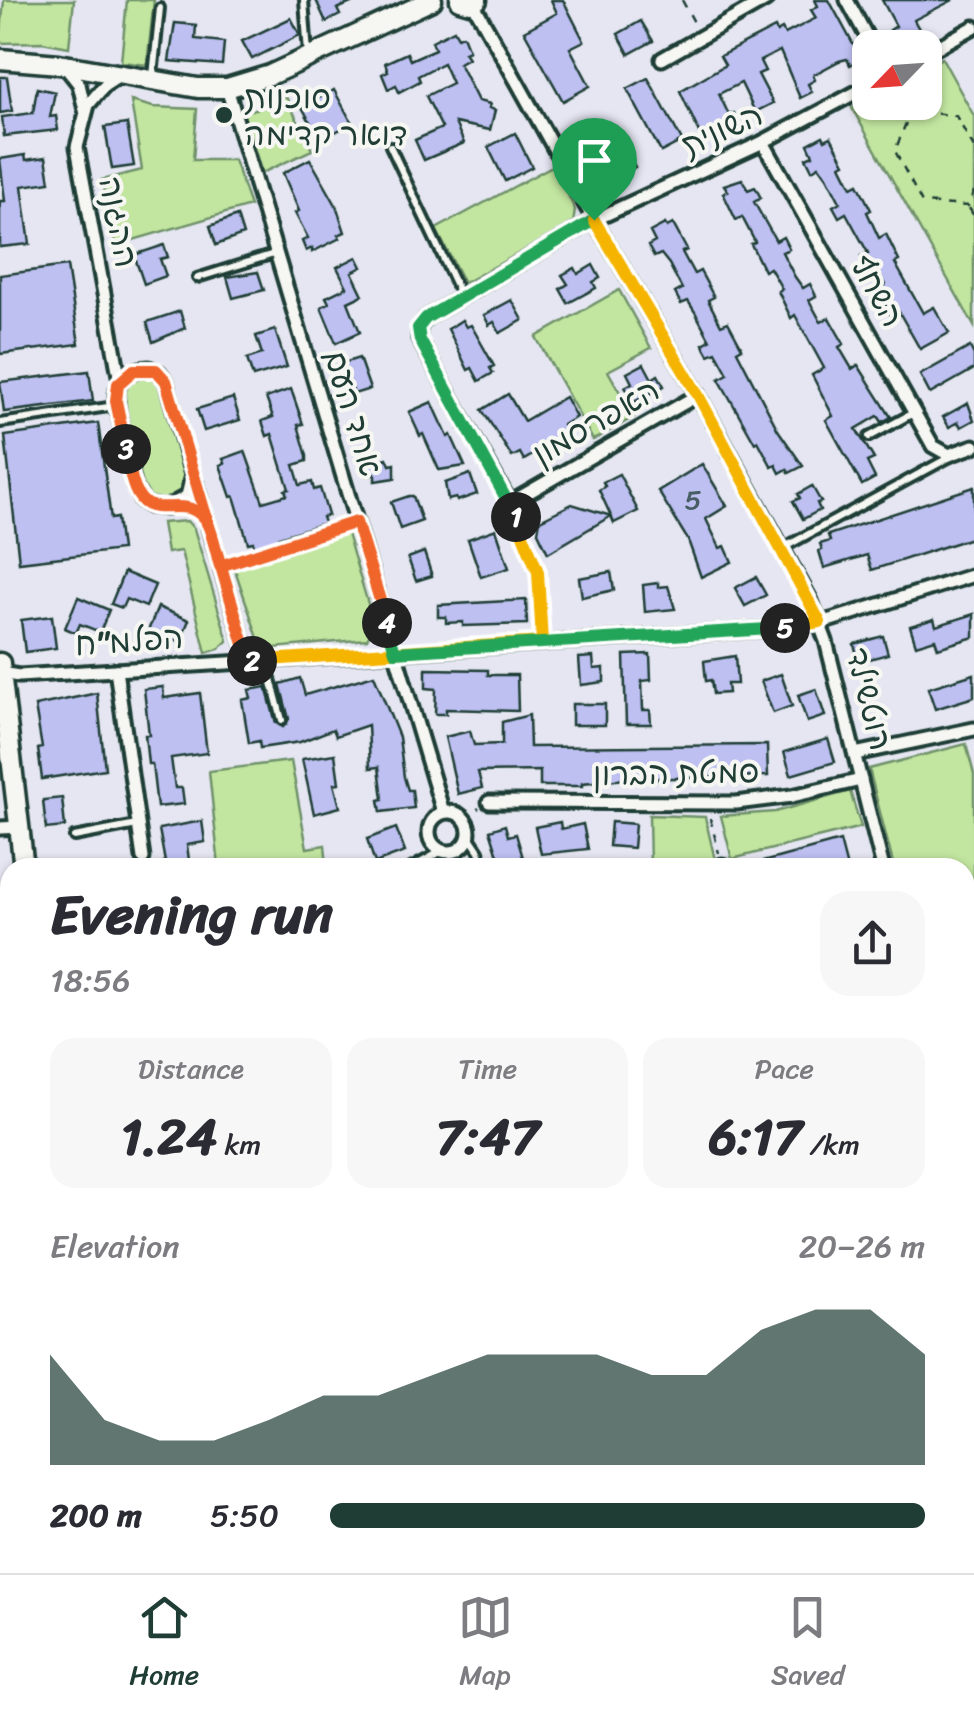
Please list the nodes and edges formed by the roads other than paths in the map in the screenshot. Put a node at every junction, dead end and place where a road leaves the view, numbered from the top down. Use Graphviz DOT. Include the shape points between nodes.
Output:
graph roads {
  1 [pos="304,0"];
  2 [pos="446,0"];
  3 [pos="766,0"];
  4 [pos="846,0"];
  5 [pos="466,1"];
  6 [pos="429,2"];
  7 [pos="160,8"];
  8 [pos="974,26"];
  9 [pos="863,30"];
  10 [pos="942,44"];
  11 [pos="308,58"];
  12 [pos="662,58"];
  13 [pos="0,59"];
  14 [pos="63,65"];
  15 [pos="121,75"];
  16 [pos="153,80"];
  17 [pos="227,88"];
  18 [pos="852,95"];
  19 [pos="85,110"];
  20 [pos="763,142"];
  21 [pos="390,146"];
  22 [pos="594,220"];
  23 [pos="276,254"];
  24 [pos="198,278"];
  25 [pos="462,297"];
  26 [pos="114,344"];
  27 [pos="146,368"];
  28 [pos="120,381"];
  29 [pos="698,395"];
  30 [pos="116,406"];
  31 [pos="913,412"];
  32 [pos="0,423"];
  33 [pos="869,438"];
  34 [pos="974,446"];
  35 [pos="953,455"];
  36 [pos="191,470"];
  37 [pos="170,507"];
  38 [pos="207,524"];
  39 [pos="782,549"];
  40 [pos="974,575"];
  41 [pos="820,622"];
  42 [pos="395,652"];
  43 [pos="266,660"];
  44 [pos="249,661"];
  45 [pos="0,663"];
  46 [pos="116,670"];
  47 [pos="1,673"];
  48 [pos="282,720"];
  49 [pos="974,729"];
  50 [pos="855,754"];
  51 [pos="861,780"];
  52 [pos="489,802"];
  53 [pos="443,812"];
  54 [pos="139,824"];
  55 [pos="20,827"];
  56 [pos="0,828"];
  57 [pos="469,836"];
  58 [pos="74,837"];
  59 [pos="442,851"];
  60 [pos="23,858"];
  61 [pos="144,858"];
  62 [pos="429,858"];
  63 [pos="479,858"];
  64 [pos="880,858"];
  1 -- 11 [label="lane"];
  2 -- 6 [label="street"];
  3 -- 12 [label="street"];
  4 -- 9 [label="street"];
  5 -- 22 [label="street, רוטשילד"];
  6 -- 11 [label="street"];
  7 -- 16 [label="lane"];
  8 -- 10 [label="street"];
  11 -- 17 [label="street"];
  13 -- 14 [label="street"];
  14 -- 15 [label="street"];
  14 -- 19 [label="street" via="78,84"];
  15 -- 16 [label="street"];
  15 -- 19 [label="street"];
  16 -- 17 [label="street"];
  17 -- 23 [label="street, אחד העם"];
  18 -- 20 [label="street, השונית"];
  19 -- 26 [label="street, ההגנה" via="78,167"];
  20 -- 22 [label="street, השונית"];
  20 -- 31 [label="street, השחף"];
  21 -- 25 [label="lane"];
  22 -- 25 [label="street, האפרסמון"];
  22 -- 29 [label="street, רוטשילד"];
  23 -- 24 [label="lane"];
  23 -- 42 [label="street, אחד העם"];
  25 -- 29 [label="street, האפרסמון" via="423,320 418,335 510,503"];
  26 -- 27 [label="street" via="133,365"];
  26 -- 28 [label="street, ההגנה"];
  27 -- 28 [label="street"];
  27 -- 36 [label="street" via="166,381"];
  28 -- 30 [label="street, ההגנה"];
  29 -- 39 [label="street, רוטשילד"];
  30 -- 32 [label="lane"];
  30 -- 37 [label="street, ההגנה" via="136,492 149,506"];
  31 -- 33 [label="lane"];
  31 -- 35 [label="street, השחף" via="936,449"];
  34 -- 35 [label="street"];
  35 -- 39 [label="lane"];
  36 -- 37 [label="street" via="189,492"];
  36 -- 38 [label="street"];
  37 -- 38 [label="street, ההגנה" via="191,508"];
  38 -- 44 [label="street"];
  39 -- 41 [label="street, רוטשילד"];
  40 -- 41 [label="street, הפלמ\"ח"];
  41 -- 42 [label="street, הפלמ\"ח"];
  41 -- 50 [label="street, רוטשילד"];
  42 -- 43 [label="street, הפלמ\"ח"];
  42 -- 53 [label="street, אחד העם"];
  43 -- 44 [label="street, הפלמ\"ח"];
  43 -- 48 [label="lane"];
  44 -- 46 [label="street, הפלמ\"ח"];
  45 -- 47 [label="street"];
  46 -- 47 [label="street, הפלמ\"ח"];
  46 -- 54 [label="street"];
  47 -- 55 [label="street"];
  49 -- 50 [label="street"];
  50 -- 51 [label="street, רוטשילד"];
  51 -- 52 [label="street, סמטת הברון" via="707,804"];
  51 -- 64 [label="street, רוטשילד"];
  53 -- 57 [label="street" via="464,818"];
  53 -- 59 [label="street" via="428,831"];
  54 -- 58 [label="lane"];
  54 -- 61 [label="street"];
  55 -- 56 [label="street"];
  55 -- 60 [label="street"];
  57 -- 59 [label="street" via="458,850"];
  57 -- 63 [label="lane"];
  59 -- 62 [label="lane"];
}
